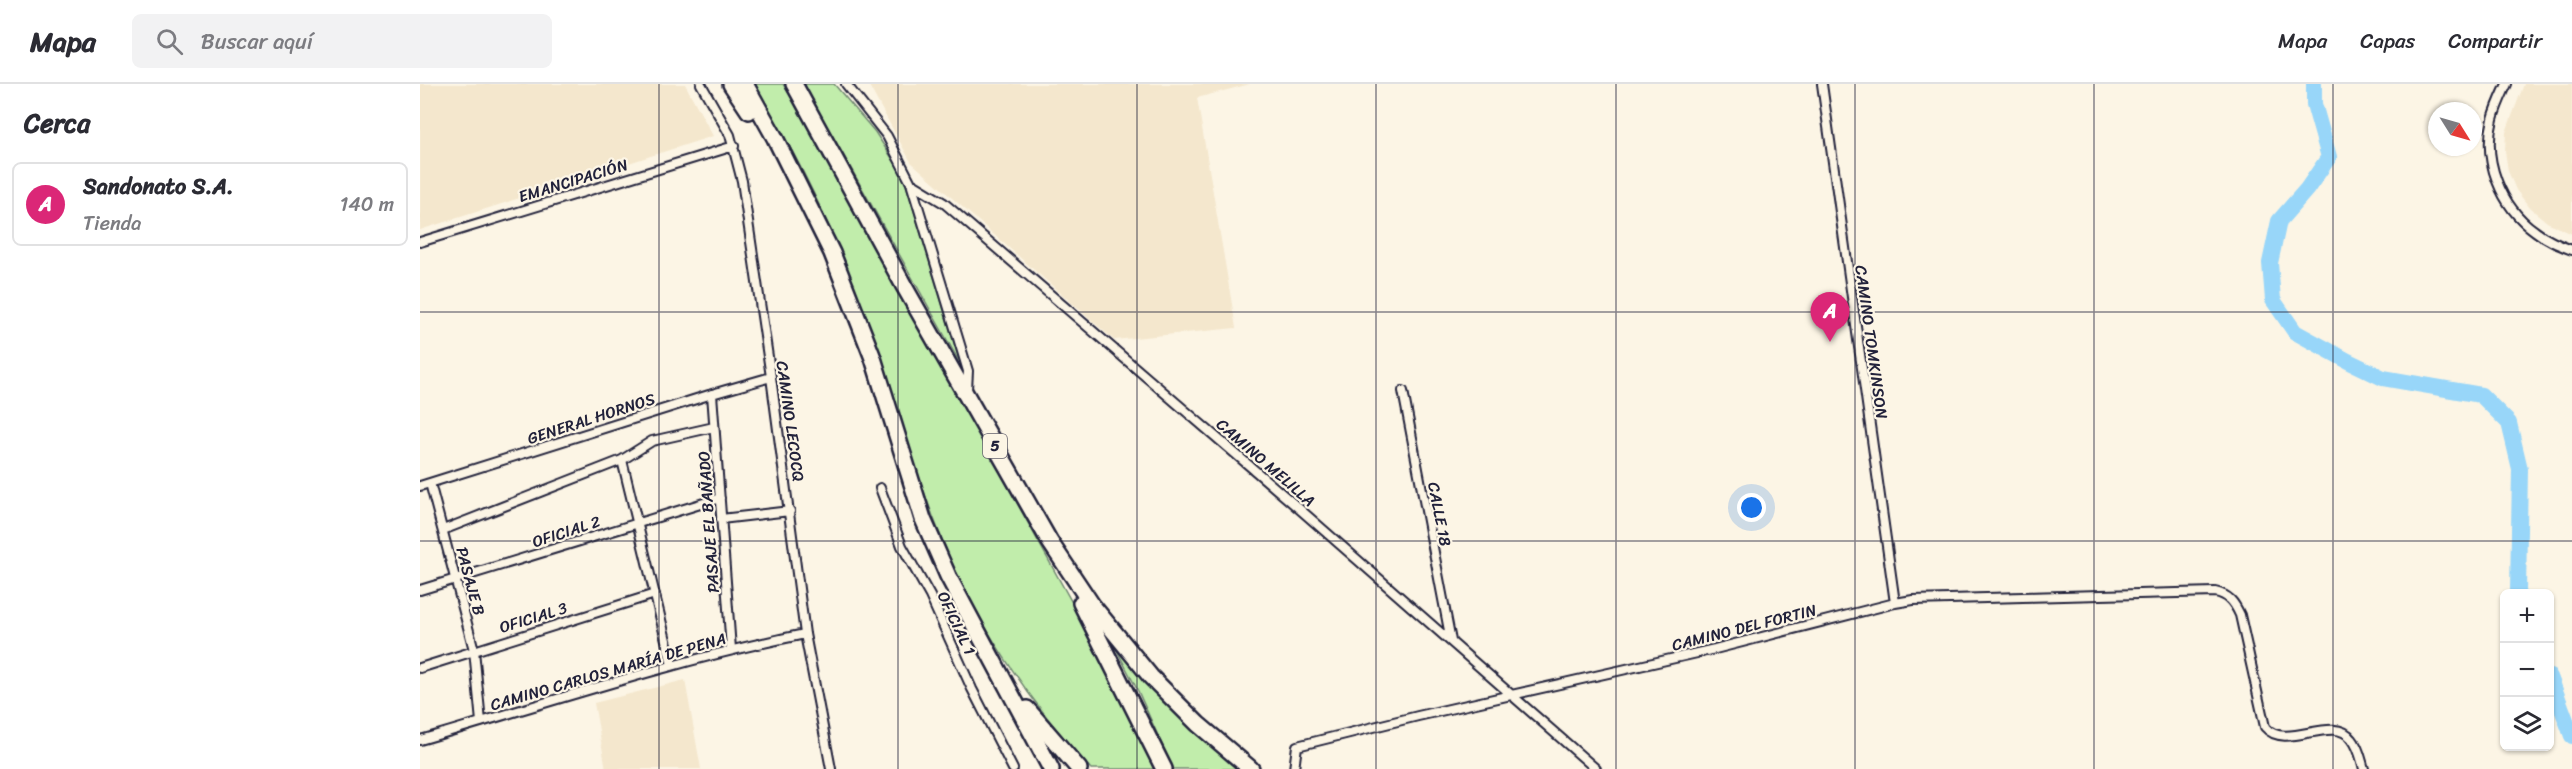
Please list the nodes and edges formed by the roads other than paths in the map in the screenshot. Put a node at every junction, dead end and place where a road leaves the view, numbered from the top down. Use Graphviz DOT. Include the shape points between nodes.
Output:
graph roads {
  1 [pos="701,84"];
  2 [pos="730,84"];
  3 [pos="745,84"];
  4 [pos="794,84"];
  5 [pos="846,84"];
  6 [pos="1821,84"];
  7 [pos="2506,84"];
  8 [pos="735,146"];
  9 [pos="911,183"];
  10 [pos="803,194"];
  11 [pos="420,242"];
  12 [pos="2572,250"];
  13 [pos="771,377"];
  14 [pos="1403,391"];
  15 [pos="712,394"];
  16 [pos="967,395"];
  17 [pos="714,427"];
  18 [pos="622,460"];
  19 [pos="430,483"];
  20 [pos="420,486"];
  21 [pos="880,488"];
  22 [pos="720,498"];
  23 [pos="789,512"];
  24 [pos="721,519"];
  25 [pos="637,522"];
  26 [pos="443,530"];
  27 [pos="1050,542"];
  28 [pos="457,580"];
  29 [pos="420,590"];
  30 [pos="655,594"];
  31 [pos="1895,603"];
  32 [pos="806,634"];
  33 [pos="1451,641"];
  34 [pos="731,649"];
  35 [pos="474,650"];
  36 [pos="995,662"];
  37 [pos="672,665"];
  38 [pos="420,668"];
  39 [pos="1512,695"];
  40 [pos="481,722"];
  41 [pos="420,740"];
  42 [pos="831,769"];
  43 [pos="1013,769"];
  44 [pos="1051,769"];
  45 [pos="1079,769"];
  46 [pos="1164,769"];
  47 [pos="1251,769"];
  48 [pos="1294,769"];
  49 [pos="1596,769"];
  50 [pos="2364,769"];
  1 -- 8 [label="street, CAMINO LECOCQ"];
  2 -- 10 [label="highway" via="786,177"];
  3 -- 10 [label="highway"];
  4 -- 16 [label="highway, 5"];
  5 -- 9 [label="street" via="887,136"];
  6 -- 31 [label="street, CAMINO TOMKINSON"];
  7 -- 12 [label="street" via="2491,130 2491,153 2499,187 2525,223 2542,237"];
  8 -- 11 [label="street, EMANCIPACIÓN"];
  8 -- 13 [label="street, CAMINO LECOCQ"];
  9 -- 16 [label="street" via="968,371"];
  9 -- 33 [label="street, CAMINO MELILLA" via="953,210"];
  10 -- 36 [label="highway" via="832,254 873,358 923,519 948,576"];
  13 -- 15 [label="street, GENERAL HORNOS"];
  13 -- 23 [label="street, CAMINO LECOCQ"];
  14 -- 33 [label="street, CALLE 18"];
  15 -- 17 [label="street, PASAJE EL BAÑADO"];
  15 -- 19 [label="street, GENERAL HORNOS"];
  16 -- 27 [label="highway, 5"];
  17 -- 18 [label="street" via="652,441"];
  17 -- 22 [label="street, PASAJE EL BAÑADO"];
  18 -- 25 [label="street"];
  18 -- 26 [label="street"];
  19 -- 20 [label="street, GENERAL HORNOS"];
  19 -- 26 [label="street, PASAJE B"];
  21 -- 43 [label="street, OFICIAL 1" via="902,546"];
  22 -- 24 [label="street, PASAJE EL BAÑADO"];
  22 -- 25 [label="street, OFICIAL 2"];
  23 -- 24 [label="street"];
  23 -- 32 [label="street, CAMINO LECOCQ"];
  24 -- 34 [label="street, PASAJE EL BAÑADO"];
  25 -- 28 [label="street, OFICIAL 2"];
  25 -- 30 [label="street"];
  26 -- 28 [label="street, PASAJE B"];
  27 -- 46 [label="highway"];
  27 -- 47 [label="highway, 5" via="1098,612 1151,677"];
  28 -- 29 [label="street, OFICIAL 2"];
  28 -- 35 [label="street, PASAJE B"];
  30 -- 35 [label="street, OFICIAL 3"];
  30 -- 37 [label="street"];
  31 -- 39 [label="street, CAMINO DEL FORTIN" via="1715,650"];
  31 -- 50 [label="street, CAMINO DEL FORTIN" via="2215,592 2228,596 2241,621 2265,727 2284,736 2332,729 2344,732 2353,739"];
  32 -- 34 [label="street, CAMINO CARLOS MARÍA DE PENA"];
  32 -- 42 [label="street, CAMINO LECOCQ"];
  33 -- 39 [label="street, CAMINO MELILLA"];
  34 -- 37 [label="street, CAMINO CARLOS MARÍA DE PENA"];
  35 -- 38 [label="street, OFICIAL 3"];
  35 -- 40 [label="street, PASAJE B"];
  36 -- 44 [label="highway"];
  36 -- 45 [label="highway" via="1022,703"];
  37 -- 40 [label="street, CAMINO CARLOS MARÍA DE PENA"];
  39 -- 48 [label="street, CAMINO DEL FORTIN" via="1297,746"];
  39 -- 49 [label="street, CAMINO MELILLA"];
  40 -- 41 [label="street, CAMINO CARLOS MARÍA DE PENA"];
}
